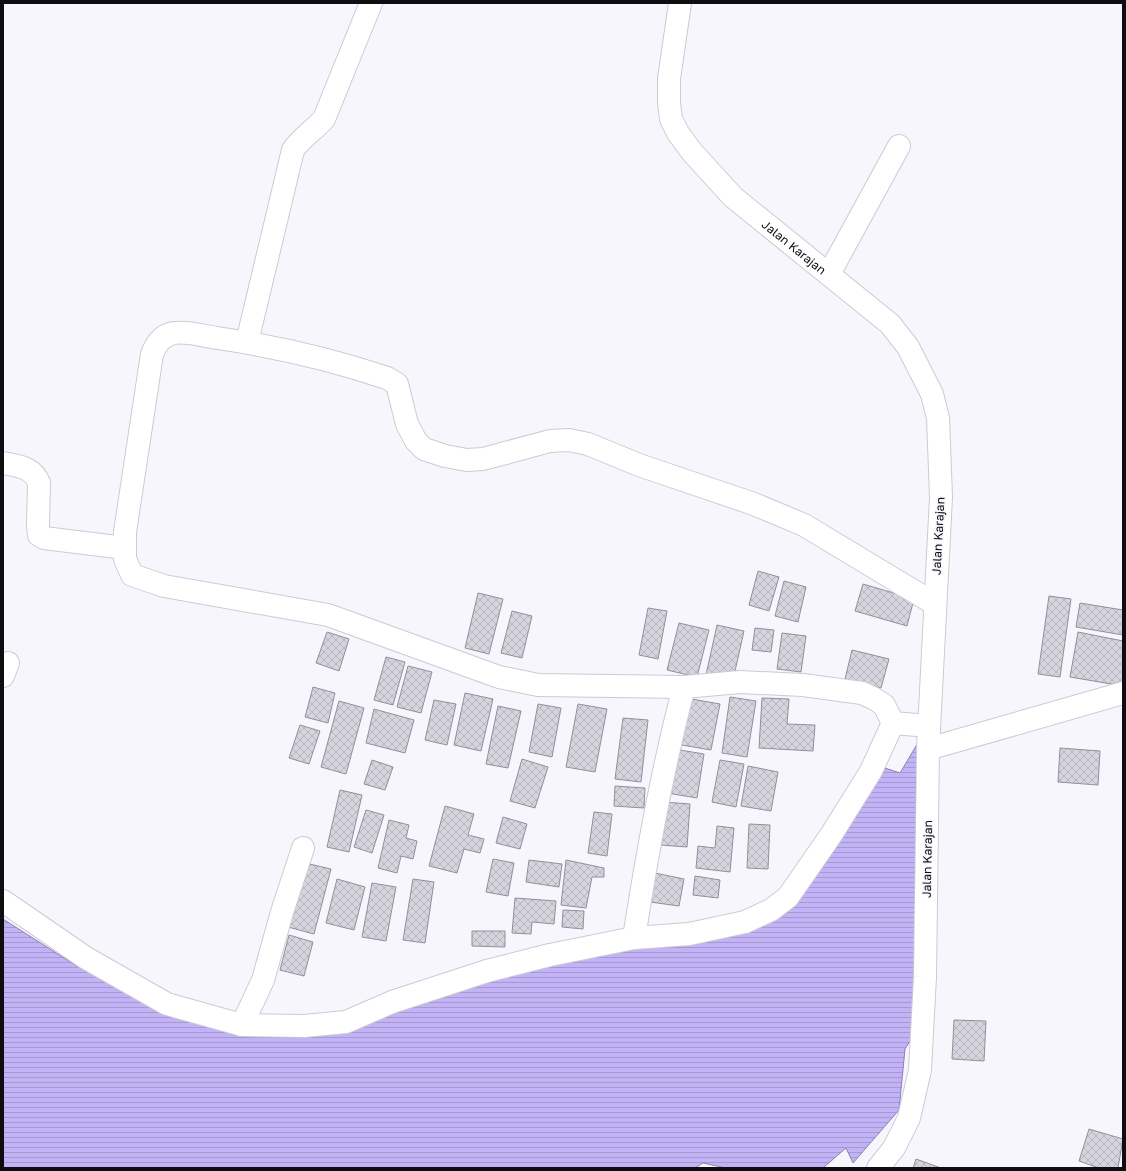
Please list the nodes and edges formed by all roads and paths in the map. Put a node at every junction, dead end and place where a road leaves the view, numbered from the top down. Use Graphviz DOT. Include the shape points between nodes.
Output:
graph roads {
  1 [pos="371,3"];
  2 [pos="680,3"];
  3 [pos="899,146"];
  4 [pos="829,274"];
  5 [pos="247,342"];
  6 [pos="3,463"];
  7 [pos="125,548"];
  8 [pos="935,604"];
  9 [pos="684,687"];
  10 [pos="1123,693"];
  11 [pos="893,723"];
  12 [pos="929,726"];
  13 [pos="928,749"];
  14 [pos="303,848"];
  15 [pos="3,901"];
  16 [pos="634,938"];
  17 [pos="242,1025"];
  18 [pos="878,1168"];
  1 -- 5 [label="street" via="324,119 293,150"];
  2 -- 4 [label="street, Jalan Karajan" via="669,79 669,103 678,133 733,197"];
  3 -- 4 [label="street"];
  4 -- 8 [label="street, Jalan Karajan" via="890,324 908,347 932,394 938,418 940,496"];
  5 -- 7 [label="street" via="174,332 155,345 125,532"];
  5 -- 8 [label="street" via="387,378 396,384 407,424 416,441 424,449 467,460 483,459 550,441 569,440 588,444 639,465 754,504 804,525"];
  6 -- 7 [label="street" via="27,469 37,476 39,535 44,538"];
  7 -- 9 [label="street" via="125,559 132,574 164,586 328,615 499,677 538,685"];
  8 -- 12 [label="street, Jalan Karajan"];
  9 -- 11 [label="street" via="740,682 803,685 862,693 884,705"];
  9 -- 16 [label="street" via="666,755 644,867"];
  10 -- 13 [label="street"];
  11 -- 12 [label="street"];
  11 -- 16 [label="street" via="871,771 853,801 788,897 771,910 745,922 689,934"];
  12 -- 13 [label="street, Jalan Karajan"];
  13 -- 18 [label="street, Jalan Karajan" via="925,977 920,1070 909,1118 894,1148"];
  14 -- 17 [label="street" via="263,980"];
  15 -- 17 [label="street" via="86,958 167,1004"];
  16 -- 17 [label="street" via="487,971 392,1002 346,1022 304,1026"];
}
